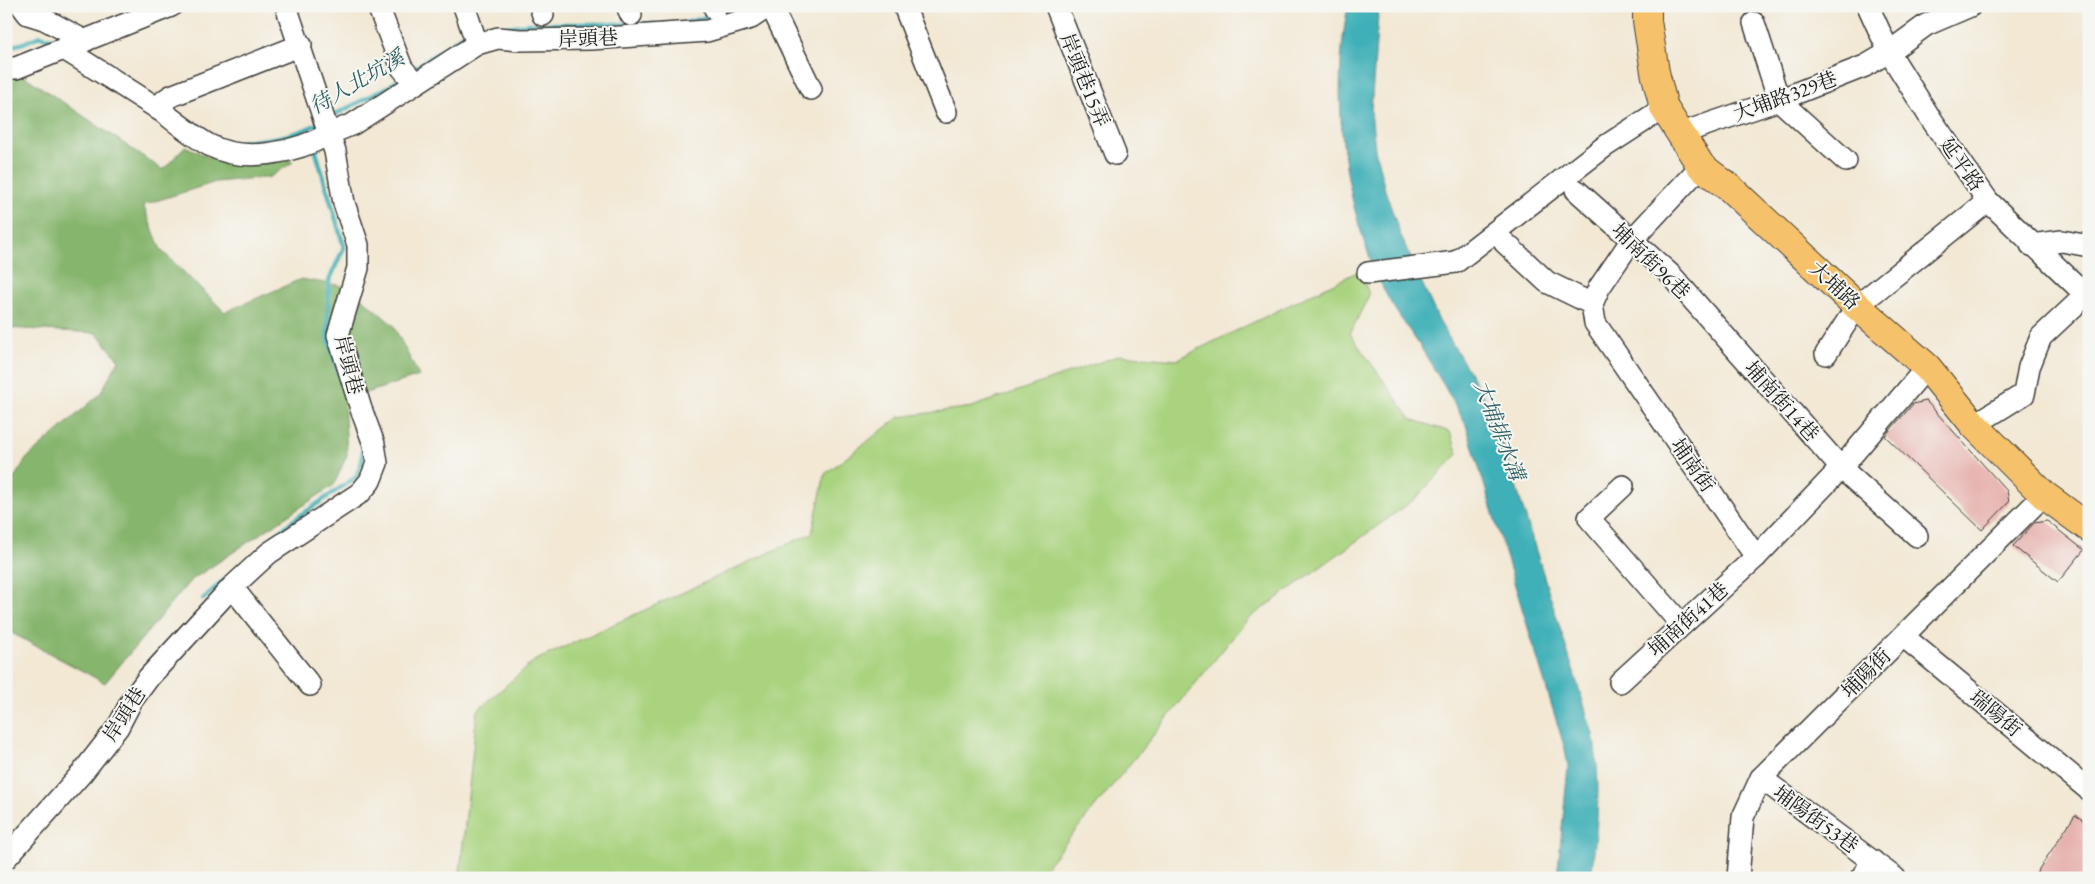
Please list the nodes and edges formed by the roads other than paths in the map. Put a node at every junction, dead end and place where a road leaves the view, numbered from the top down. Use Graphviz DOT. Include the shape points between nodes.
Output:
graph roads {
  1 [pos="22,6"];
  2 [pos="171,6"];
  3 [pos="286,6"];
  4 [pos="378,6"];
  5 [pos="770,6"];
  6 [pos="904,6"];
  7 [pos="1056,6"];
  8 [pos="1647,6"];
  9 [pos="1868,6"];
  10 [pos="1970,6"];
  11 [pos="467,15"];
  12 [pos="1754,23"];
  13 [pos="86,41"];
  14 [pos="477,44"];
  15 [pos="301,45"];
  16 [pos="64,49"];
  17 [pos="1889,52"];
  18 [pos="6,68"];
  19 [pos="408,75"];
  20 [pos="811,89"];
  21 [pos="1779,100"];
  22 [pos="162,104"];
  23 [pos="1664,108"];
  24 [pos="946,112"];
  25 [pos="329,134"];
  26 [pos="1679,134"];
  27 [pos="1115,154"];
  28 [pos="1846,161"];
  29 [pos="1701,166"];
  30 [pos="1576,190"];
  31 [pos="1988,201"];
  32 [pos="1631,241"];
  33 [pos="1504,242"];
  34 [pos="2031,244"];
  35 [pos="2089,246"];
  36 [pos="1368,273"];
  37 [pos="2088,295"];
  38 [pos="1592,304"];
  39 [pos="1857,306"];
  40 [pos="1723,335"];
  41 [pos="1826,354"];
  42 [pos="1927,366"];
  43 [pos="1974,425"];
  44 [pos="1841,468"];
  45 [pos="1623,486"];
  46 [pos="2044,495"];
  47 [pos="2089,528"];
  48 [pos="1917,536"];
  49 [pos="1756,557"];
  50 [pos="232,587"];
  51 [pos="1682,624"];
  52 [pos="1903,636"];
  53 [pos="1620,682"];
  54 [pos="310,685"];
  55 [pos="1760,778"];
  56 [pos="2089,790"];
  57 [pos="6,858"];
  58 [pos="1867,870"];
  59 [pos="1738,878"];
  60 [pos="1895,878"];
  1 -- 13 [label="street" via="28,14"];
  2 -- 13 [label="street"];
  3 -- 15 [label="street"];
  4 -- 19 [label="street"];
  5 -- 14 [label="street, 岸頭巷" via="751,18 707,31 591,39 498,38"];
  5 -- 20 [label="street"];
  6 -- 24 [label="street"];
  7 -- 27 [label="street, 岸頭巷15弄"];
  8 -- 23 [label="main road, 大埔路" via="1655,72"];
  9 -- 17 [label="street, 延平路"];
  10 -- 17 [label="street, 大埔路329巷" via="1926,25"];
  11 -- 14 [label="street"];
  12 -- 21 [label="street"];
  13 -- 16 [label="street"];
  14 -- 19 [label="street, 岸頭巷"];
  15 -- 22 [label="street"];
  15 -- 25 [label="street"];
  16 -- 18 [label="street" via="16,68"];
  16 -- 22 [label="street"];
  17 -- 21 [label="street, 大埔路329巷" via="1866,66"];
  17 -- 31 [label="street, 延平路"];
  19 -- 25 [label="street, 岸頭巷" via="354,124"];
  21 -- 26 [label="street, 大埔路329巷"];
  21 -- 28 [label="street"];
  22 -- 25 [label="street" via="210,146 232,154 259,155 310,145"];
  23 -- 26 [label="main road, 大埔路"];
  23 -- 36 [label="street" via="1604,147 1456,262"];
  25 -- 50 [label="street, 岸頭巷" via="344,203 358,246 356,274 338,335 374,444 377,463 370,481 360,493 269,553"];
  26 -- 29 [label="main road, 大埔路"];
  29 -- 32 [label="street"];
  29 -- 39 [label="main road, 大埔路" via="1732,190"];
  30 -- 32 [label="street, 埔南街96巷"];
  31 -- 34 [label="street, 延平路"];
  31 -- 39 [label="street"];
  32 -- 38 [label="street"];
  32 -- 40 [label="street, 埔南街96巷" via="1671,276"];
  33 -- 38 [label="street" via="1547,282"];
  34 -- 35 [label="street" via="2062,241"];
  34 -- 37 [label="street, 延平路"];
  37 -- 43 [label="street" via="2041,337 2029,367 2024,394"];
  38 -- 49 [label="street, 埔南街" via="1595,323"];
  39 -- 41 [label="street"];
  39 -- 42 [label="main road, 大埔路"];
  40 -- 44 [label="street, 埔南街14巷"];
  42 -- 43 [label="main road, 大埔路"];
  42 -- 44 [label="street"];
  43 -- 46 [label="main road, 大埔路"];
  44 -- 48 [label="street, 埔南街14巷"];
  44 -- 49 [label="street"];
  45 -- 51 [label="street" via="1589,518"];
  46 -- 47 [label="main road, 大埔路"];
  46 -- 52 [label="street, 埔陽街"];
  49 -- 51 [label="street, 埔南街41巷"];
  50 -- 54 [label="street"];
  50 -- 57 [label="street, 岸頭巷" via="149,677 118,727 82,773"];
  51 -- 53 [label="street, 埔南街41巷"];
  52 -- 55 [label="street, 埔陽街"];
  52 -- 56 [label="street, 瑞陽街"];
  55 -- 58 [label="street, 埔陽街53巷"];
  55 -- 59 [label="street, 埔陽街" via="1742,817"];
  58 -- 60 [label="street, 埔陽街53巷"];
}
